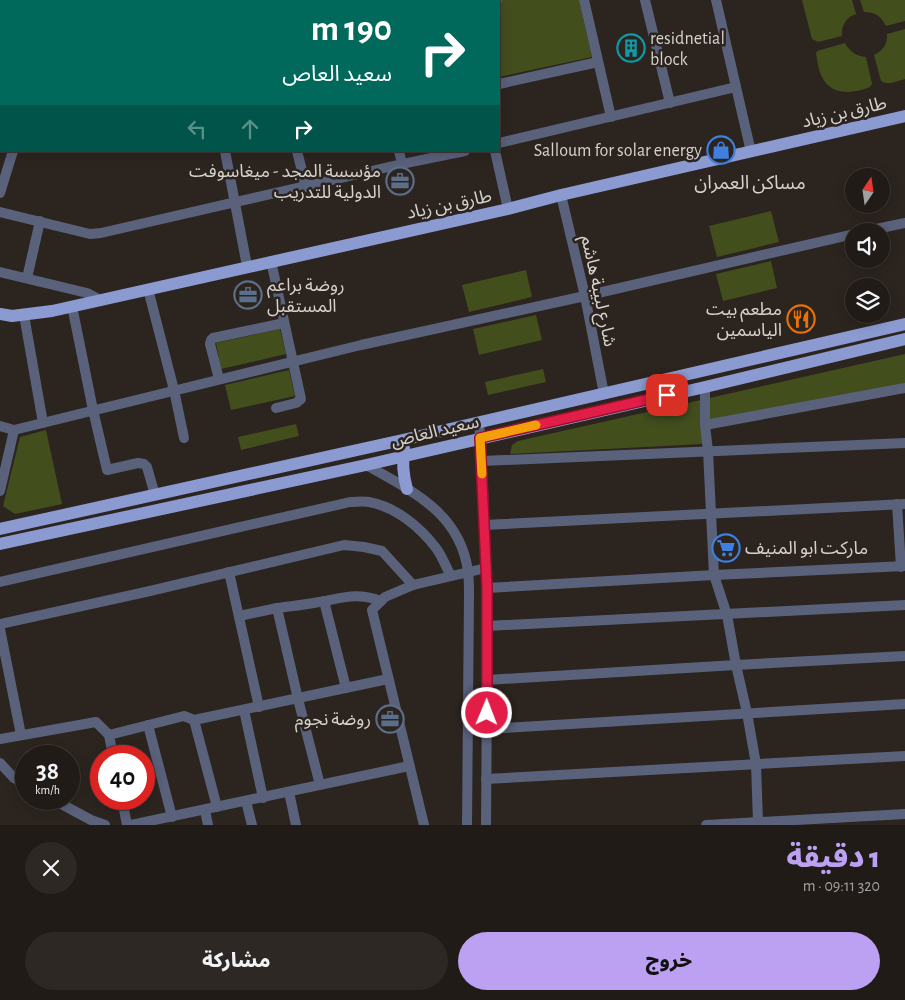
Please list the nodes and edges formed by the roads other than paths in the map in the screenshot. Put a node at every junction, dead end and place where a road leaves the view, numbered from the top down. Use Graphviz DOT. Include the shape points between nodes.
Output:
graph roads {
  1 [pos="584,0"];
  2 [pos="645,0"];
  3 [pos="716,0"];
  4 [pos="598,62"];
  5 [pos="500,84"];
  6 [pos="736,87"];
  7 [pos="670,103"];
  8 [pos="905,116"];
  9 [pos="611,117"];
  10 [pos="500,143"];
  11 [pos="13,152"];
  12 [pos="225,152"];
  13 [pos="297,152"];
  14 [pos="399,152"];
  15 [pos="457,152"];
  16 [pos="495,152"];
  17 [pos="751,152"];
  18 [pos="442,154"];
  19 [pos="402,164"];
  20 [pos="306,187"];
  21 [pos="0,193"];
  22 [pos="562,195"];
  23 [pos="235,202"];
  24 [pos="508,209"];
  25 [pos="0,212"];
  26 [pos="40,222"];
  27 [pos="905,223"];
  28 [pos="890,226"];
  29 [pos="845,236"];
  30 [pos="271,261"];
  31 [pos="247,266"];
  32 [pos="0,272"];
  33 [pos="27,278"];
  34 [pos="148,289"];
  35 [pos="585,296"];
  36 [pos="100,300"];
  37 [pos="72,306"];
  38 [pos="0,314"];
  39 [pos="24,315"];
  40 [pos="284,323"];
  41 [pos="905,324"];
  42 [pos="905,339"];
  43 [pos="292,362"];
  44 [pos="219,379"];
  45 [pos="705,387"];
  46 [pos="905,388"];
  47 [pos="174,390"];
  48 [pos="604,394"];
  49 [pos="276,408"];
  50 [pos="93,410"];
  51 [pos="479,422"];
  52 [pos="43,423"];
  53 [pos="0,426"];
  54 [pos="705,426"];
  55 [pos="14,430"];
  56 [pos="184,438"];
  57 [pos="407,438"];
  58 [pos="480,438"];
  59 [pos="905,443"];
  60 [pos="708,452"];
  61 [pos="403,456"];
  62 [pos="482,461"];
  63 [pos="366,465"];
  64 [pos="407,489"];
  65 [pos="0,491"];
  66 [pos="155,495"];
  67 [pos="901,504"];
  68 [pos="711,513"];
  69 [pos="484,525"];
  70 [pos="0,529"];
  71 [pos="0,544"];
  72 [pos="903,566"];
  73 [pos="486,568"];
  74 [pos="468,571"];
  75 [pos="229,572"];
  76 [pos="714,575"];
  77 [pos="451,576"];
  78 [pos="0,582"];
  79 [pos="413,586"];
  80 [pos="487,588"];
  81 [pos="324,601"];
  82 [pos="381,601"];
  83 [pos="905,605"];
  84 [pos="277,608"];
  85 [pos="726,614"];
  86 [pos="239,616"];
  87 [pos="0,624"];
  88 [pos="487,626"];
  89 [pos="0,628"];
  90 [pos="905,656"];
  91 [pos="736,665"];
  92 [pos="388,679"];
  93 [pos="487,680"];
  94 [pos="346,688"];
  95 [pos="298,699"];
  96 [pos="905,704"];
  97 [pos="259,707"];
  98 [pos="244,710"];
  99 [pos="748,714"];
  100 [pos="194,720"];
  101 [pos="148,725"];
  102 [pos="487,729"];
  103 [pos="21,735"];
  104 [pos="109,735"];
  105 [pos="0,739"];
  106 [pos="111,745"];
  107 [pos="905,756"];
  108 [pos="0,763"];
  109 [pos="756,764"];
  110 [pos="410,766"];
  111 [pos="15,779"];
  112 [pos="486,779"];
  113 [pos="320,785"];
  114 [pos="289,792"];
  115 [pos="263,798"];
  116 [pos="246,801"];
  117 [pos="216,808"];
  118 [pos="68,810"];
  119 [pos="125,810"];
  120 [pos="205,810"];
  121 [pos="905,814"];
  122 [pos="83,820"];
  123 [pos="168,820"];
  124 [pos="758,822"];
  125 [pos="104,825"];
  126 [pos="129,825"];
  127 [pos="208,825"];
  128 [pos="252,825"];
  129 [pos="296,825"];
  130 [pos="424,825"];
  131 [pos="468,825"];
  132 [pos="486,825"];
  133 [pos="706,825"];
  1 -- 4 [label="street"];
  2 -- 7 [label="street"];
  3 -- 6 [label="street"];
  4 -- 5 [label="street"];
  4 -- 9 [label="street"];
  6 -- 7 [label="street"];
  6 -- 17 [label="street"];
  7 -- 9 [label="street"];
  8 -- 17 [label="main road, طارق بن زياد"];
  9 -- 10 [label="street"];
  11 -- 21 [label="street"];
  12 -- 23 [label="street"];
  13 -- 20 [label="street"];
  14 -- 19 [label="street"];
  15 -- 18 [label="street"];
  16 -- 24 [label="street"];
  17 -- 22 [label="main road, طارق بن زياد"];
  18 -- 19 [label="street"];
  19 -- 20 [label="street"];
  20 -- 23 [label="street"];
  22 -- 24 [label="main road, طارق بن زياد"];
  22 -- 35 [label="street, شارع لبيبة هاشم"];
  23 -- 26 [label="street" via="101,233 90,234"];
  23 -- 31 [label="street"];
  24 -- 30 [label="main road, طارق بن زياد"];
  25 -- 26 [label="street"];
  26 -- 33 [label="street"];
  27 -- 28 [label="street"];
  29 -- 35 [label="street"];
  30 -- 31 [label="main road, طارق بن زياد"];
  30 -- 40 [label="street"];
  31 -- 34 [label="main road, طارق بن زياد"];
  32 -- 33 [label="street"];
  33 -- 36 [label="street" via="86,293"];
  34 -- 36 [label="main road, طارق بن زياد"];
  34 -- 47 [label="street"];
  35 -- 43 [label="street"];
  35 -- 48 [label="street, شارع لبيبة هاشم"];
  36 -- 37 [label="main road, طارق بن زياد"];
  37 -- 39 [label="main road, طارق بن زياد"];
  37 -- 50 [label="street"];
  38 -- 39 [label="main road, طارق بن زياد"];
  39 -- 52 [label="street"];
  40 -- 43 [label="street"];
  40 -- 44 [label="street" via="213,338 210,344"];
  41 -- 48 [label="main road"];
  42 -- 45 [label="main road, سعيد العاص"];
  43 -- 44 [label="street"];
  43 -- 49 [label="street" via="300,398 296,403"];
  44 -- 47 [label="street"];
  45 -- 54 [label="street"];
  45 -- 58 [label="main road, سعيد العاص"];
  46 -- 54 [label="street"];
  47 -- 50 [label="street"];
  47 -- 56 [label="street"];
  48 -- 51 [label="main road"];
  50 -- 52 [label="street"];
  50 -- 66 [label="street" via="107,470 144,464"];
  51 -- 57 [label="main road"];
  51 -- 58 [label="street"];
  52 -- 55 [label="street"];
  53 -- 55 [label="street"];
  54 -- 60 [label="street"];
  55 -- 65 [label="street"];
  57 -- 61 [label="main road"];
  57 -- 66 [label="main road"];
  58 -- 61 [label="main road, سعيد العاص"];
  58 -- 62 [label="street"];
  59 -- 60 [label="street"];
  60 -- 62 [label="street"];
  60 -- 68 [label="street"];
  61 -- 63 [label="main road, سعيد العاص"];
  61 -- 64 [label="main road"];
  62 -- 69 [label="street"];
  63 -- 64 [label="street"];
  63 -- 71 [label="main road, سعيد العاص"];
  64 -- 74 [label="street" via="446,519 464,551"];
  66 -- 70 [label="main road"];
  67 -- 68 [label="street"];
  67 -- 72 [label="street"];
  68 -- 69 [label="street"];
  68 -- 76 [label="street"];
  69 -- 73 [label="street"];
  72 -- 76 [label="street"];
  73 -- 74 [label="street"];
  73 -- 80 [label="street"];
  74 -- 77 [label="street"];
  74 -- 131 [label="street"];
  75 -- 79 [label="street" via="344,545 382,551"];
  75 -- 86 [label="street"];
  75 -- 87 [label="street"];
  76 -- 80 [label="street"];
  76 -- 85 [label="street"];
  77 -- 78 [label="street" via="437,549 409,520 370,502 350,502"];
  77 -- 79 [label="street"];
  79 -- 82 [label="street" via="385,596"];
  80 -- 88 [label="street"];
  81 -- 82 [label="street" via="352,596"];
  81 -- 84 [label="street"];
  81 -- 94 [label="street"];
  82 -- 92 [label="street" via="372,610"];
  83 -- 85 [label="street"];
  84 -- 86 [label="street"];
  84 -- 95 [label="street"];
  85 -- 88 [label="street"];
  85 -- 91 [label="street"];
  86 -- 97 [label="street"];
  88 -- 93 [label="street"];
  89 -- 103 [label="street"];
  90 -- 91 [label="street"];
  91 -- 93 [label="street"];
  91 -- 99 [label="street"];
  92 -- 94 [label="street"];
  92 -- 110 [label="street"];
  93 -- 102 [label="street"];
  94 -- 95 [label="street"];
  95 -- 97 [label="street"];
  95 -- 113 [label="street"];
  96 -- 99 [label="street"];
  97 -- 98 [label="street"];
  98 -- 100 [label="street"];
  98 -- 115 [label="street"];
  99 -- 102 [label="street"];
  99 -- 109 [label="street"];
  100 -- 101 [label="street" via="184,716"];
  100 -- 117 [label="street"];
  101 -- 104 [label="street"];
  101 -- 123 [label="street"];
  102 -- 112 [label="street"];
  103 -- 104 [label="street" via="96,722"];
  103 -- 105 [label="street"];
  104 -- 106 [label="street"];
  107 -- 109 [label="street"];
  108 -- 111 [label="street"];
  109 -- 112 [label="street"];
  109 -- 124 [label="street"];
  110 -- 113 [label="street"];
  110 -- 130 [label="street"];
  112 -- 132 [label="street"];
  113 -- 114 [label="street"];
  114 -- 115 [label="street"];
  114 -- 129 [label="street"];
  115 -- 116 [label="street"];
  116 -- 117 [label="street"];
  116 -- 128 [label="street"];
  117 -- 120 [label="street"];
  118 -- 122 [label="street"];
  119 -- 126 [label="street"];
  120 -- 123 [label="street"];
  120 -- 127 [label="street"];
  121 -- 124 [label="street"];
  122 -- 125 [label="street"];
  123 -- 126 [label="street"];
  124 -- 133 [label="street"];
}
